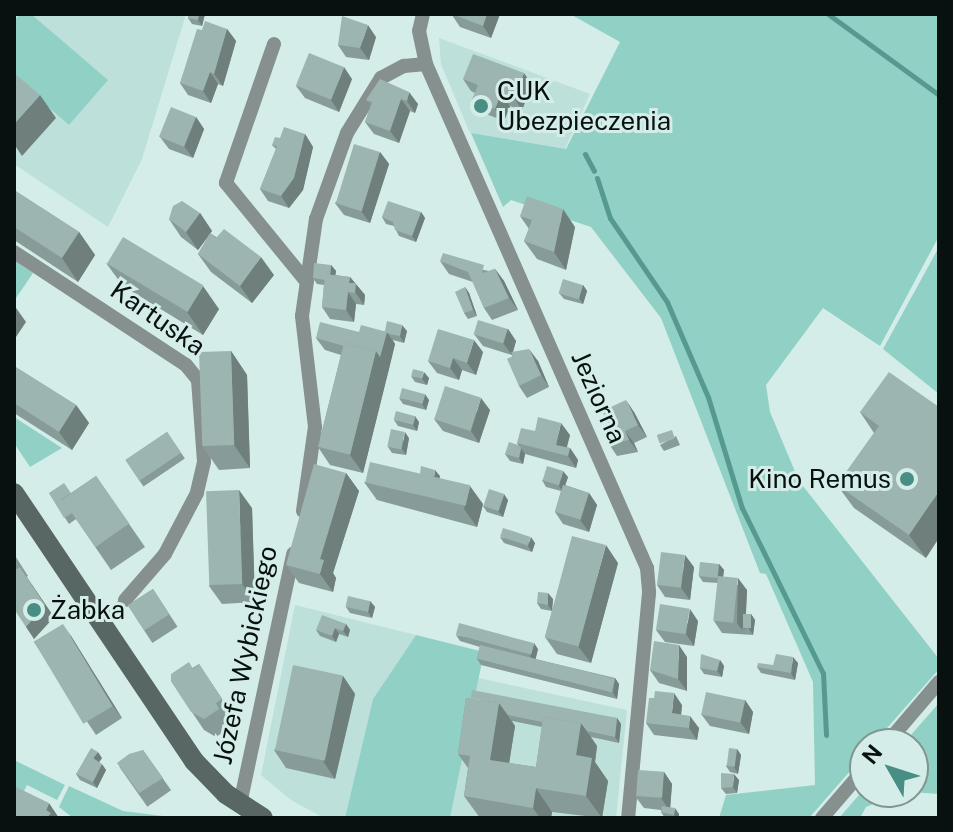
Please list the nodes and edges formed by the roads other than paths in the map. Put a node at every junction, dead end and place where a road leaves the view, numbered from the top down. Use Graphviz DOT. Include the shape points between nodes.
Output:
graph roads {
  1 [pos="423,14"];
  2 [pos="274,44"];
  3 [pos="426,64"];
  4 [pos="14,252"];
  5 [pos="305,280"];
  6 [pos="14,493"];
  7 [pos="125,600"];
  8 [pos="97,618"];
  9 [pos="939,682"];
  10 [pos="900,728"];
  11 [pos="849,787"];
  12 [pos="239,813"];
  13 [pos="263,818"];
  14 [pos="628,818"];
  15 [pos="822,818"];
  1 -- 3 [label="street, Jeziorna" via="419,31"];
  2 -- 5 [label="street" via="226,183"];
  3 -- 5 [label="street, Józefa Wybickiego" via="389,71 356,113 320,206"];
  3 -- 14 [label="street, Jeziorna" via="647,568"];
  4 -- 7 [label="street, Kartuska" via="186,365 198,380 204,462 197,493 165,554"];
  5 -- 12 [label="street, Józefa Wybickiego" via="301,335 315,443"];
  6 -- 8 [label="main road"];
  7 -- 8 [label="lane, Kartuska"];
  8 -- 12 [label="main road" via="194,761"];
  9 -- 10 [label="street"];
  11 -- 15 [label="street"];
  12 -- 13 [label="main road"];
}
